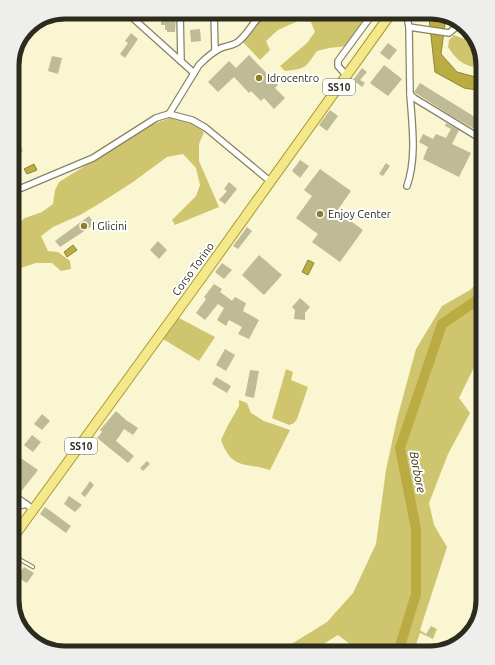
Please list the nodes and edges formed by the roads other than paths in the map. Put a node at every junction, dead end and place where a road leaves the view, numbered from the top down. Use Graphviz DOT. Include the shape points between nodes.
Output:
graph roads {
  1 [pos="134,19"];
  2 [pos="180,19"];
  3 [pos="214,19"];
  4 [pos="258,19"];
  5 [pos="369,19"];
  6 [pos="387,19"];
  7 [pos="407,19"];
  8 [pos="409,27"];
  9 [pos="456,27"];
  10 [pos="215,51"];
  11 [pos="181,61"];
  12 [pos="194,73"];
  13 [pos="347,76"];
  14 [pos="410,94"];
  15 [pos="169,114"];
  16 [pos="476,136"];
  17 [pos="271,182"];
  18 [pos="407,186"];
  19 [pos="19,189"];
  20 [pos="19,499"];
  21 [pos="26,504"];
  22 [pos="19,506"];
  23 [pos="34,510"];
  24 [pos="19,530"];
  25 [pos="19,559"];
  26 [pos="33,566"];
  1 -- 11 [label="street"];
  2 -- 11 [label="street"];
  3 -- 10 [label="street"];
  4 -- 10 [label="street" via="241,40"];
  5 -- 13 [label="street" via="338,61 338,66"];
  6 -- 13 [label="main road, Corso Torino / SS10"];
  7 -- 8 [label="street"];
  8 -- 9 [label="street" via="449,33"];
  8 -- 14 [label="street"];
  10 -- 12 [label="street"];
  11 -- 12 [label="street"];
  12 -- 15 [label="street"];
  13 -- 17 [label="main road, Corso Torino / SS10"];
  14 -- 16 [label="street"];
  14 -- 18 [label="street" via="413,155"];
  15 -- 17 [label="street" via="192,120 206,128"];
  15 -- 19 [label="street" via="156,118 93,158"];
  17 -- 23 [label="main road, Corso Torino / SS10"];
  20 -- 21 [label="street"];
  21 -- 22 [label="street"];
  21 -- 23 [label="street"];
  23 -- 24 [label="main road, Corso Torino / SS10"];
  25 -- 26 [label="lane"];
}
